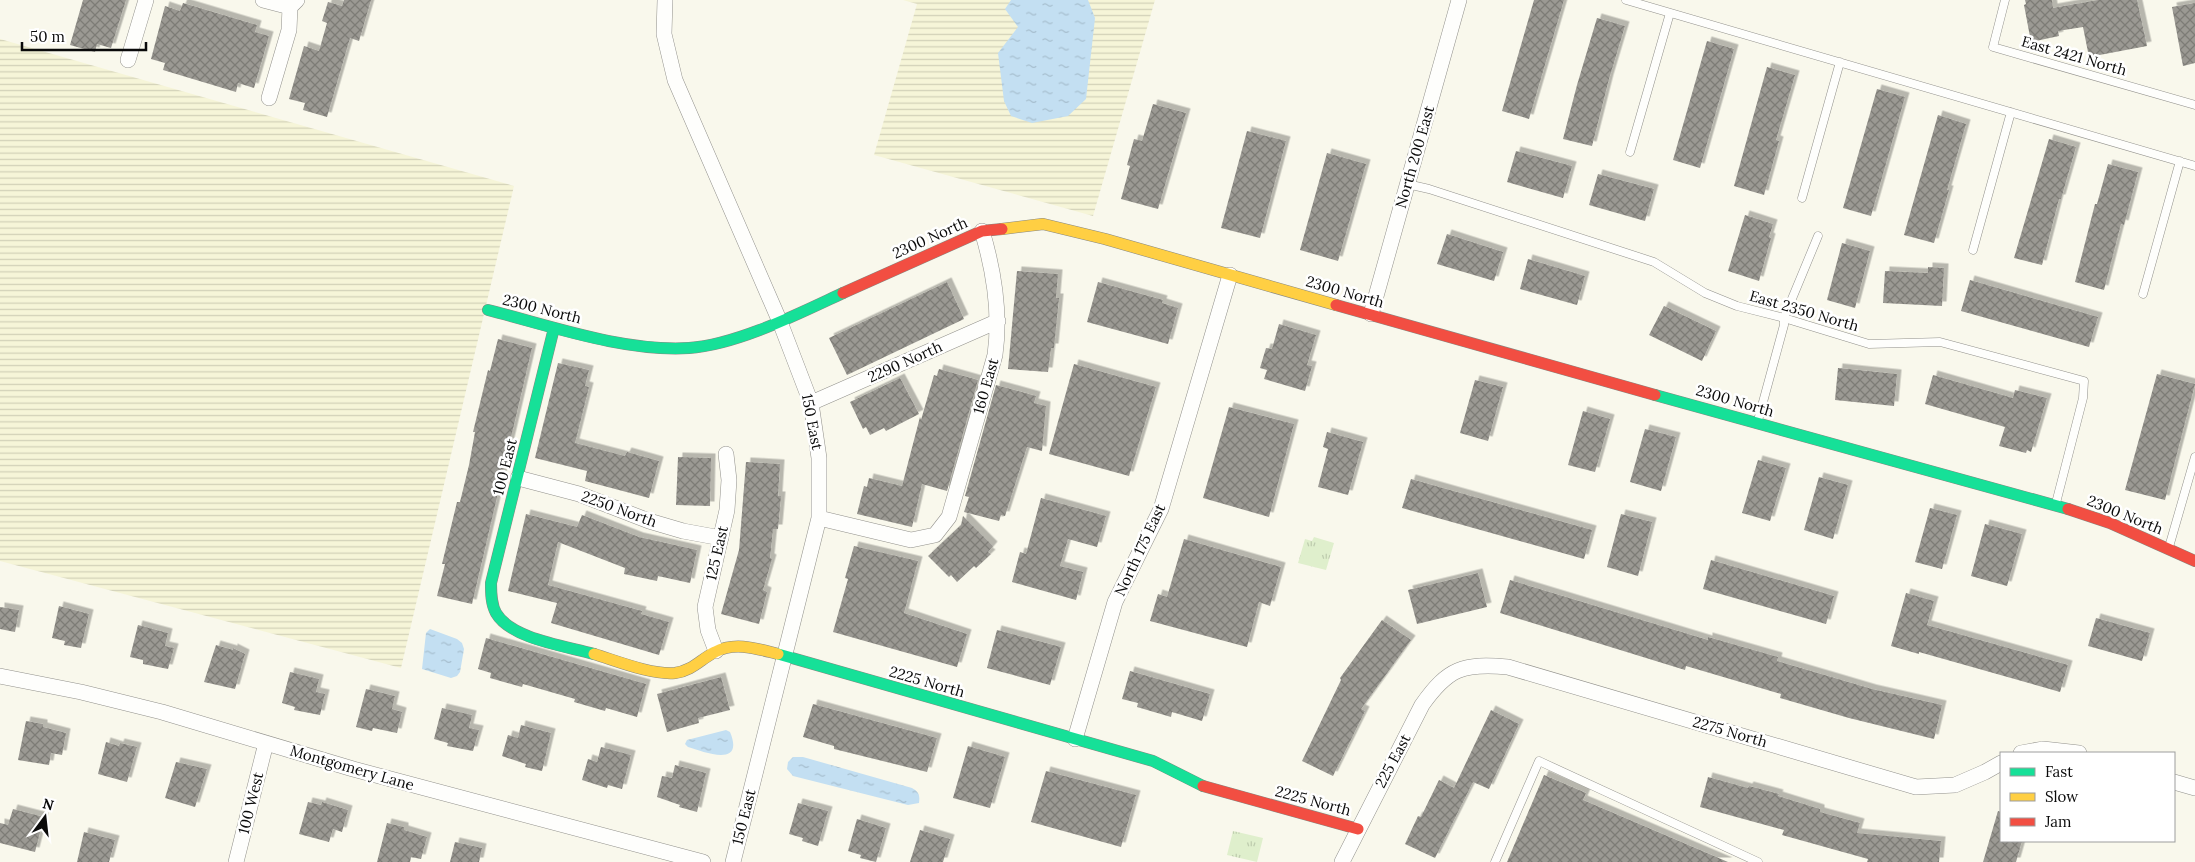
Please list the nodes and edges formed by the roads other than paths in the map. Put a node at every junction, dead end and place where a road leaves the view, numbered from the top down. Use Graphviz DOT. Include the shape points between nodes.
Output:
graph roads {
  1 [pos="146,0"];
  2 [pos="263,0"];
  3 [pos="665,0"];
  4 [pos="1459,0"];
  5 [pos="1626,0"];
  6 [pos="2006,0"];
  7 [pos="293,4"];
  8 [pos="1670,13"];
  9 [pos="128,60"];
  10 [pos="1840,62"];
  11 [pos="269,98"];
  12 [pos="2195,106"];
  13 [pos="2010,112"];
  14 [pos="1630,152"];
  15 [pos="2180,161"];
  16 [pos="2195,166"];
  17 [pos="1407,184"];
  18 [pos="1802,198"];
  19 [pos="982,231"];
  20 [pos="1818,236"];
  21 [pos="1973,250"];
  22 [pos="1230,275"];
  23 [pos="2143,294"];
  24 [pos="488,310"];
  25 [pos="1371,314"];
  26 [pos="1784,318"];
  27 [pos="998,321"];
  28 [pos="780,322"];
  29 [pos="554,328"];
  30 [pos="811,403"];
  31 [pos="1757,424"];
  32 [pos="726,454"];
  33 [pos="2195,457"];
  34 [pos="518,478"];
  35 [pos="2192,483"];
  36 [pos="2055,505"];
  37 [pos="820,518"];
  38 [pos="721,538"];
  39 [pos="2168,549"];
  40 [pos="2195,561"];
  41 [pos="495,613"];
  42 [pos="716,651"];
  43 [pos="784,657"];
  44 [pos="1456,671"];
  45 [pos="0,676"];
  46 [pos="1075,739"];
  47 [pos="266,744"];
  48 [pos="2026,752"];
  49 [pos="2070,752"];
  50 [pos="2000,764"];
  51 [pos="2175,782"];
  52 [pos="2195,788"];
  53 [pos="1358,829"];
  54 [pos="236,862"];
  55 [pos="703,862"];
  56 [pos="732,862"];
  57 [pos="1342,862"];
  58 [pos="1496,862"];
  59 [pos="1758,862"];
  1 -- 9 [label="street"];
  2 -- 7 [label="street"];
  3 -- 28 [label="street, 150 East" via="664,34 675,80"];
  4 -- 17 [label="street, North 200 East"];
  5 -- 8 [label="lane"];
  6 -- 12 [label="lane, East 2421 North" via="1993,47"];
  7 -- 11 [label="street" via="289,30"];
  8 -- 10 [label="lane"];
  8 -- 14 [label="lane"];
  10 -- 13 [label="lane"];
  10 -- 18 [label="lane"];
  13 -- 15 [label="lane"];
  13 -- 21 [label="lane"];
  15 -- 16 [label="lane"];
  15 -- 23 [label="lane"];
  17 -- 25 [label="street, North 200 East"];
  17 -- 26 [label="lane, East 2350 North" via="1654,262 1705,292 1737,306"];
  19 -- 22 [label="street, 2300 North" via="1043,224"];
  19 -- 27 [label="street, 160 East" via="991,260"];
  19 -- 28 [label="street, 2300 North"];
  20 -- 26 [label="lane"];
  22 -- 25 [label="street, 2300 North"];
  22 -- 46 [label="street, North 175 East" via="1161,510 1115,602"];
  24 -- 29 [label="street, 2300 North"];
  25 -- 31 [label="street, 2300 North"];
  26 -- 31 [label="lane"];
  26 -- 36 [label="lane, East 2350 North" via="1869,344 1940,342 2084,381 2083,398"];
  27 -- 30 [label="street, 2290 North"];
  27 -- 37 [label="street, 160 East" via="995,354 949,518 935,535 911,540"];
  28 -- 29 [label="street, 2300 North" via="725,341 690,348 631,346"];
  28 -- 30 [label="street, 150 East"];
  29 -- 34 [label="street, 100 East"];
  30 -- 37 [label="street, 150 East" via="819,458"];
  31 -- 36 [label="street, 2300 North"];
  32 -- 38 [label="street, 125 East" via="729,480"];
  33 -- 35 [label="lane"];
  34 -- 38 [label="street, 2250 North" via="579,494 649,521"];
  34 -- 41 [label="street, 100 East" via="491,583 490,597"];
  35 -- 39 [label="lane"];
  36 -- 39 [label="street, 2300 North" via="2110,523"];
  37 -- 43 [label="street, 150 East"];
  38 -- 42 [label="street, 125 East" via="705,606 708,630"];
  39 -- 40 [label="street, 2300 North"];
  41 -- 42 [label="street, 2225 North" via="519,633 657,672 675,674 691,668"];
  42 -- 43 [label="street, 2225 North" via="736,646 756,648"];
  43 -- 46 [label="street, 2225 North"];
  43 -- 56 [label="street, 150 East"];
  44 -- 50 [label="street, 2275 North" via="1480,665 1508,667 1916,787 1955,785"];
  44 -- 53 [label="street, 225 East" via="1437,684 1422,705"];
  45 -- 47 [label="street, Montgomery Lane" via="119,700"];
  46 -- 53 [label="street, 2225 North" via="1158,763 1207,788"];
  47 -- 54 [label="street, 100 West"];
  47 -- 55 [label="street, Montgomery Lane"];
  48 -- 49 [label="street" via="2043,749"];
  51 -- 52 [label="street"];
  53 -- 57 [label="street, 225 East"];
  58 -- 59 [label="lane" via="1539,761"];
}
